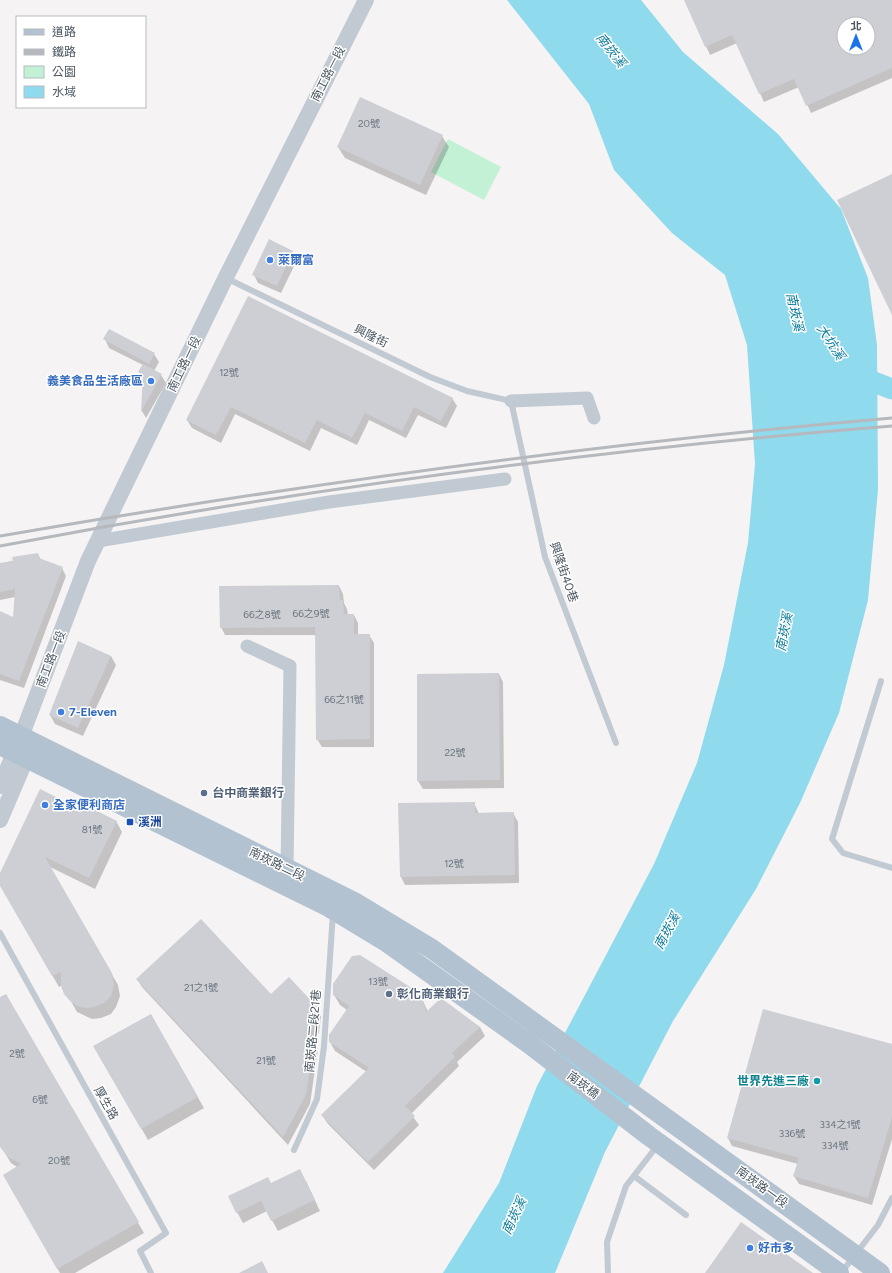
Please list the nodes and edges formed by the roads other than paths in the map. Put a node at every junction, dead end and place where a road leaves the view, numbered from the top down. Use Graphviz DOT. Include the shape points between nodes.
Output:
graph roads {
  1 [pos="366,0"];
  2 [pos="226,277"];
  3 [pos="511,401"];
  4 [pos="594,418"];
  5 [pos="504,479"];
  6 [pos="98,541"];
  7 [pos="246,646"];
  8 [pos="881,681"];
  9 [pos="0,726"];
  10 [pos="616,743"];
  11 [pos="15,748"];
  12 [pos="0,786"];
  13 [pos="0,820"];
  14 [pos="892,868"];
  15 [pos="287,869"];
  16 [pos="333,910"];
  17 [pos="0,933"];
  18 [pos="539,1028"];
  19 [pos="531,1045"];
  20 [pos="643,1102"];
  21 [pos="636,1125"];
  22 [pos="659,1143"];
  23 [pos="294,1150"];
  24 [pos="634,1176"];
  25 [pos="892,1198"];
  26 [pos="686,1215"];
  27 [pos="856,1255"];
  28 [pos="151,1273"];
  29 [pos="608,1273"];
  30 [pos="840,1273"];
  31 [pos="880,1273"];
  1 -- 2 [label="street, 南工路一段"];
  2 -- 3 [label="lane, 興隆街" via="430,377 467,391"];
  2 -- 6 [label="street, 南工路一段"];
  3 -- 4 [label="street" via="587,398"];
  3 -- 10 [label="lane, 興隆街40巷" via="545,557"];
  5 -- 6 [label="street" via="329,502"];
  6 -- 11 [label="street, 南工路一段"];
  7 -- 15 [label="street" via="290,666"];
  8 -- 14 [label="lane" via="832,838 843,852"];
  9 -- 11 [label="main road, 南崁路二段"];
  11 -- 12 [label="street"];
  11 -- 13 [label="street"];
  11 -- 15 [label="main road, 南崁路二段"];
  11 -- 16 [label="main road, 南崁路二段"];
  15 -- 18 [label="main road, 南崁路二段" via="356,902 432,949"];
  16 -- 19 [label="main road, 南崁路二段" via="388,943"];
  16 -- 23 [label="lane, 南崁路二段21巷" via="324,1046 317,1099"];
  17 -- 28 [label="lane, 厚生路" via="166,1233 140,1251"];
  18 -- 20 [label="main road, 南崁橋"];
  19 -- 21 [label="main road, 南崁橋"];
  20 -- 27 [label="main road, 南崁路一段"];
  21 -- 22 [label="main road, 南崁路一段"];
  22 -- 24 [label="lane"];
  22 -- 30 [label="main road, 南崁路一段"];
  24 -- 26 [label="lane"];
  24 -- 29 [label="lane" via="626,1186 607,1242"];
  25 -- 27 [label="lane" via="878,1225"];
  27 -- 30 [label="lane"];
  27 -- 31 [label="main road, 南崁路一段"];
}
